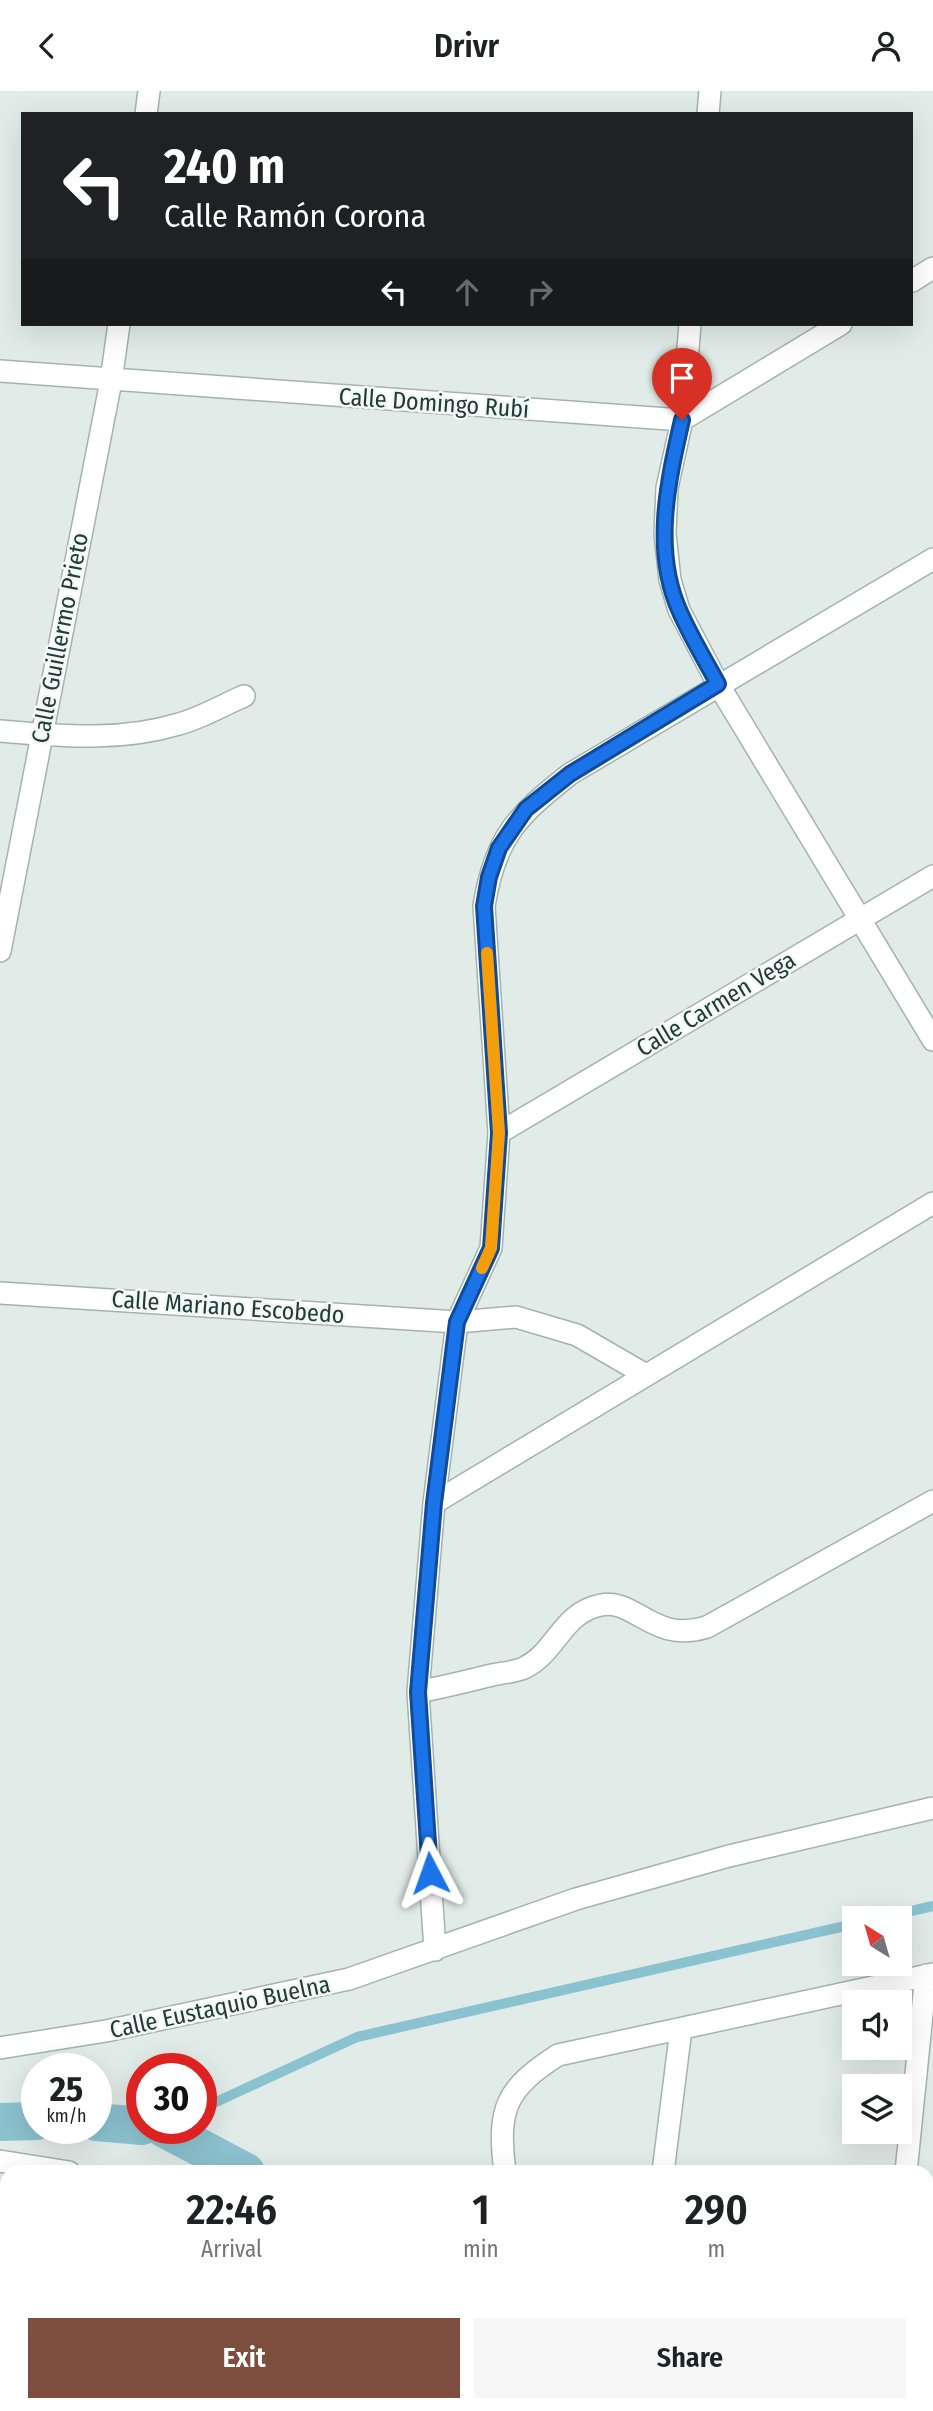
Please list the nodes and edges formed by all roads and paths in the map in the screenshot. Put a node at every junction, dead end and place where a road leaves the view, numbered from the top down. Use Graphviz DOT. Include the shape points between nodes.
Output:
graph roads {
  1 [pos="149,91"];
  2 [pos="710,91"];
  3 [pos="146,112"];
  4 [pos="708,112"];
  5 [pos="933,268"];
  6 [pos="913,280"];
  7 [pos="119,326"];
  8 [pos="690,326"];
  9 [pos="838,326"];
  10 [pos="0,370"];
  11 [pos="111,381"];
  12 [pos="682,420"];
  13 [pos="933,559"];
  14 [pos="718,684"];
  15 [pos="244,696"];
  16 [pos="0,731"];
  17 [pos="40,734"];
  18 [pos="933,876"];
  19 [pos="860,919"];
  20 [pos="0,951"];
  21 [pos="933,1040"];
  22 [pos="499,1133"];
  23 [pos="933,1203"];
  24 [pos="0,1293"];
  25 [pos="457,1322"];
  26 [pos="646,1375"];
  27 [pos="933,1501"];
  28 [pos="434,1503"];
  29 [pos="418,1692"];
  30 [pos="933,1808"];
  31 [pos="435,1950"];
  32 [pos="929,1974"];
  33 [pos="681,2029"];
  34 [pos="0,2047"];
  35 [pos="0,2161"];
  36 [pos="25,2165"];
  37 [pos="504,2165"];
  38 [pos="664,2165"];
  39 [pos="907,2165"];
  1 -- 3 [label="street"];
  2 -- 4 [label="street"];
  5 -- 6 [label="street"];
  7 -- 11 [label="street, Calle Guillermo Prieto"];
  8 -- 12 [label="street"];
  9 -- 12 [label="street"];
  10 -- 11 [label="street, Calle Domingo Rubí"];
  11 -- 12 [label="street, Calle Domingo Rubí"];
  11 -- 17 [label="street, Calle Guillermo Prieto"];
  12 -- 14 [label="street" via="667,488 670,580 679,610"];
  13 -- 14 [label="street"];
  14 -- 19 [label="street"];
  14 -- 22 [label="street" via="570,774 526,809 499,848 484,906"];
  15 -- 17 [label="street" via="180,724 125,736"];
  16 -- 17 [label="street"];
  17 -- 20 [label="street, Calle Guillermo Prieto"];
  18 -- 19 [label="street, Calle Carmen Vega"];
  19 -- 21 [label="street"];
  19 -- 22 [label="street, Calle Carmen Vega"];
  22 -- 25 [label="street" via="491,1248"];
  23 -- 26 [label="street"];
  24 -- 25 [label="street, Calle Mariano Escobedo"];
  25 -- 26 [label="street, Calle Mariano Escobedo" via="516,1317 577,1335"];
  25 -- 28 [label="street"];
  26 -- 28 [label="street"];
  27 -- 29 [label="street" via="708,1627 676,1632 623,1608 606,1604 583,1609 567,1622 557,1641 524,1668"];
  28 -- 29 [label="street"];
  29 -- 31 [label="street"];
  30 -- 31 [label="street, Calle Eustaquio Buelna" via="729,1856 576,1899"];
  31 -- 34 [label="street, Calle Eustaquio Buelna" via="349,1979 106,2031"];
  32 -- 33 [label="street"];
  32 -- 39 [label="street"];
  33 -- 37 [label="street" via="587,2046 558,2055 536,2069 510,2097 500,2125"];
  33 -- 38 [label="street"];
  35 -- 36 [label="street"];
}
